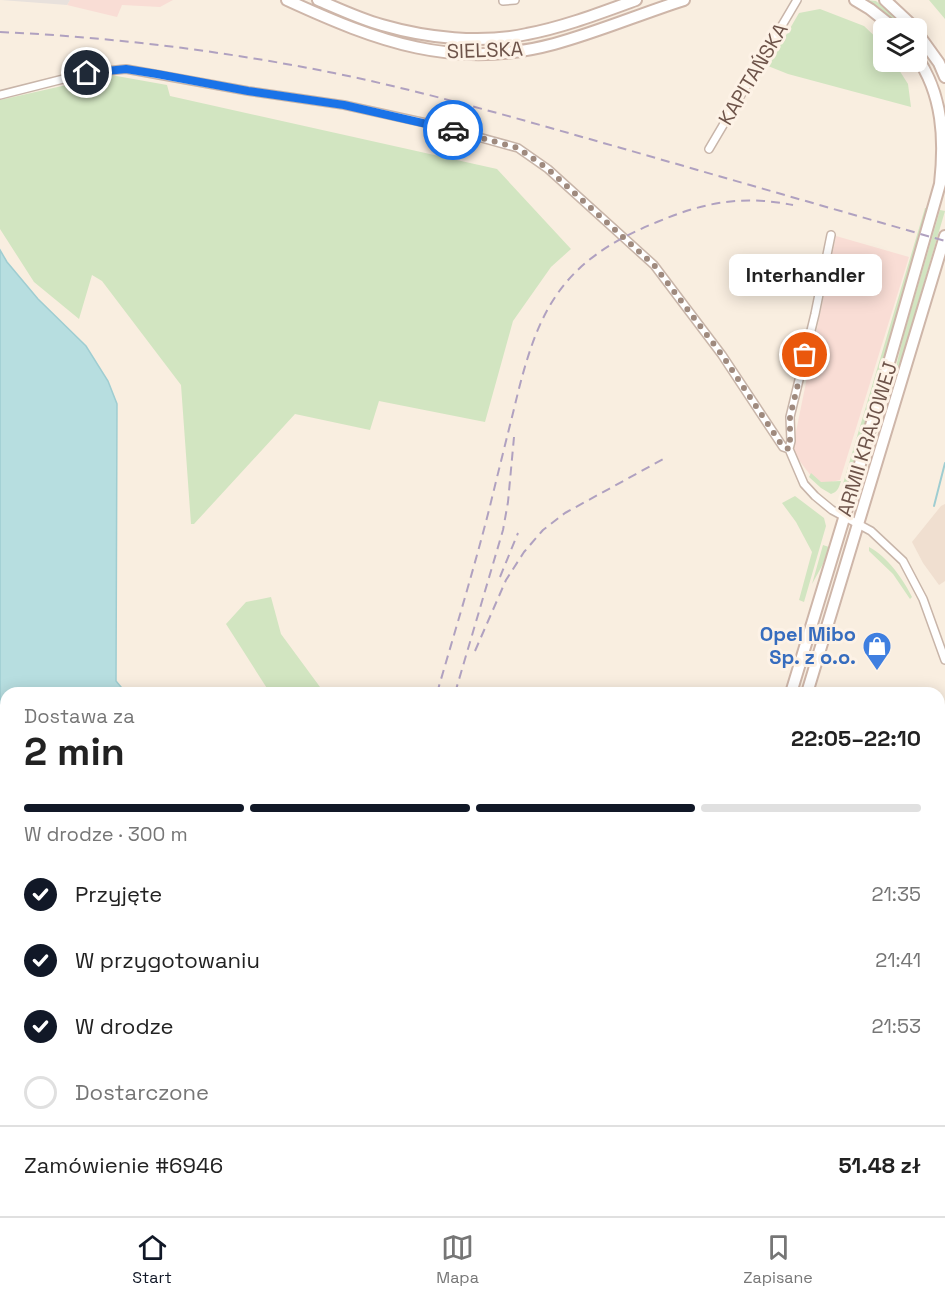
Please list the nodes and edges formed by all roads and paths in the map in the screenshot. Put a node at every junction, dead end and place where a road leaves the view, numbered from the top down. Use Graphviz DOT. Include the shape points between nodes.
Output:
graph roads {
  1 [pos="287,0"];
  2 [pos="318,0"];
  3 [pos="515,0"];
  4 [pos="636,0"];
  5 [pos="684,0"];
  6 [pos="797,0"];
  7 [pos="855,0"];
  8 [pos="885,0"];
  9 [pos="503,1"];
  10 [pos="881,18"];
  11 [pos="904,18"];
  12 [pos="927,46"];
  13 [pos="925,72"];
  14 [pos="945,77"];
  15 [pos="0,95"];
  16 [pos="709,148"];
  17 [pos="943,185"];
  18 [pos="831,235"];
  19 [pos="945,237"];
  20 [pos="789,449"];
  21 [pos="844,517"];
  22 [pos="858,524"];
  23 [pos="945,660"];
  24 [pos="792,687"];
  25 [pos="809,687"];
  1 -- 5 [label="main road, SIELSKA" via="400,45 439,53 479,54 555,44"];
  2 -- 4 [label="main road, SIELSKA" via="382,25 453,38 485,38 526,35"];
  3 -- 9 [label="street"];
  6 -- 16 [label="street, KAPITAŃSKA"];
  7 -- 10 [label="main road"];
  8 -- 11 [label="main road"];
  12 -- 14 [label="main road"];
  13 -- 17 [label="main road" via="941,117"];
  15 -- 20 [label="street" via="87,73 126,69 344,105 518,148 548,169 654,265 722,355 783,447"];
  17 -- 21 [label="main road, ARMII KRAJOWEJ"];
  18 -- 20 [label="street" via="790,417"];
  19 -- 22 [label="main road, ARMII KRAJOWEJ"];
  20 -- 21 [label="street" via="804,484"];
  21 -- 22 [label="street"];
  21 -- 24 [label="main road, ARMII KRAJOWEJ"];
  22 -- 23 [label="street" via="872,531 903,561 923,598"];
  22 -- 25 [label="main road, ARMII KRAJOWEJ"];
}
